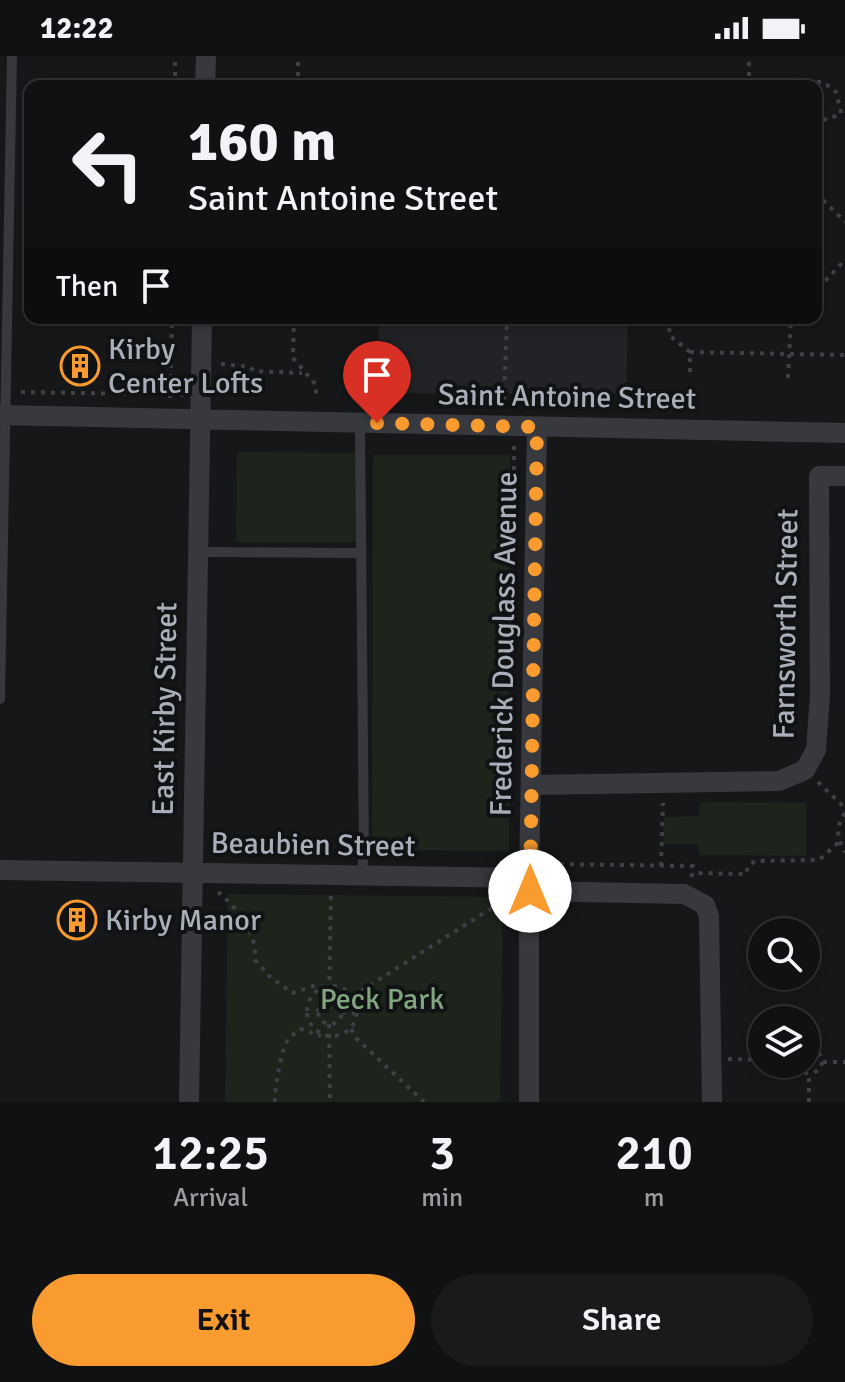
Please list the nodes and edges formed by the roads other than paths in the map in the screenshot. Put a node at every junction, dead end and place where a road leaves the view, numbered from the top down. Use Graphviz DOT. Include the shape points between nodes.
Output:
graph roads {
  1 [pos="12,56"];
  2 [pos="206,56"];
  3 [pos="205,80"];
  4 [pos="6,137"];
  5 [pos="5,182"];
  6 [pos="202,324"];
  7 [pos="3,415"];
  8 [pos="201,419"];
  9 [pos="360,423"];
  10 [pos="537,427"];
  11 [pos="845,433"];
  12 [pos="845,476"];
  13 [pos="198,552"];
  14 [pos="361,553"];
  15 [pos="0,699"];
  16 [pos="532,785"];
  17 [pos="0,870"];
  18 [pos="193,874"];
  19 [pos="361,875"];
  20 [pos="530,884"];
  21 [pos="189,1102"];
  22 [pos="529,1102"];
  23 [pos="712,1102"];
  1 -- 4 [label="lane"];
  2 -- 3 [label="street"];
  4 -- 5 [label="lane"];
  5 -- 7 [label="lane"];
  6 -- 8 [label="street, East Kirby Street"];
  7 -- 8 [label="street, Saint Antoine Street"];
  7 -- 15 [label="lane"];
  8 -- 9 [label="street, Saint Antoine Street"];
  8 -- 13 [label="street, East Kirby Street"];
  9 -- 10 [label="street, Saint Antoine Street"];
  9 -- 14 [label="lane"];
  10 -- 11 [label="street, Saint Antoine Street"];
  10 -- 16 [label="street, Frederick Douglass Avenue"];
  12 -- 16 [label="street, Farnsworth Street" via="819,476 820,695 816,750 805,770 779,781"];
  13 -- 14 [label="lane"];
  13 -- 18 [label="street, East Kirby Street"];
  14 -- 19 [label="lane"];
  16 -- 20 [label="street, Frederick Douglass Avenue"];
  17 -- 18 [label="street, Beaubien Street"];
  18 -- 19 [label="street, Beaubien Street"];
  18 -- 21 [label="street, East Kirby Street"];
  19 -- 20 [label="street, Beaubien Street"];
  20 -- 22 [label="street, Frederick Douglass Avenue"];
  20 -- 23 [label="street, Beaubien Street" via="684,894 705,905"];
}
